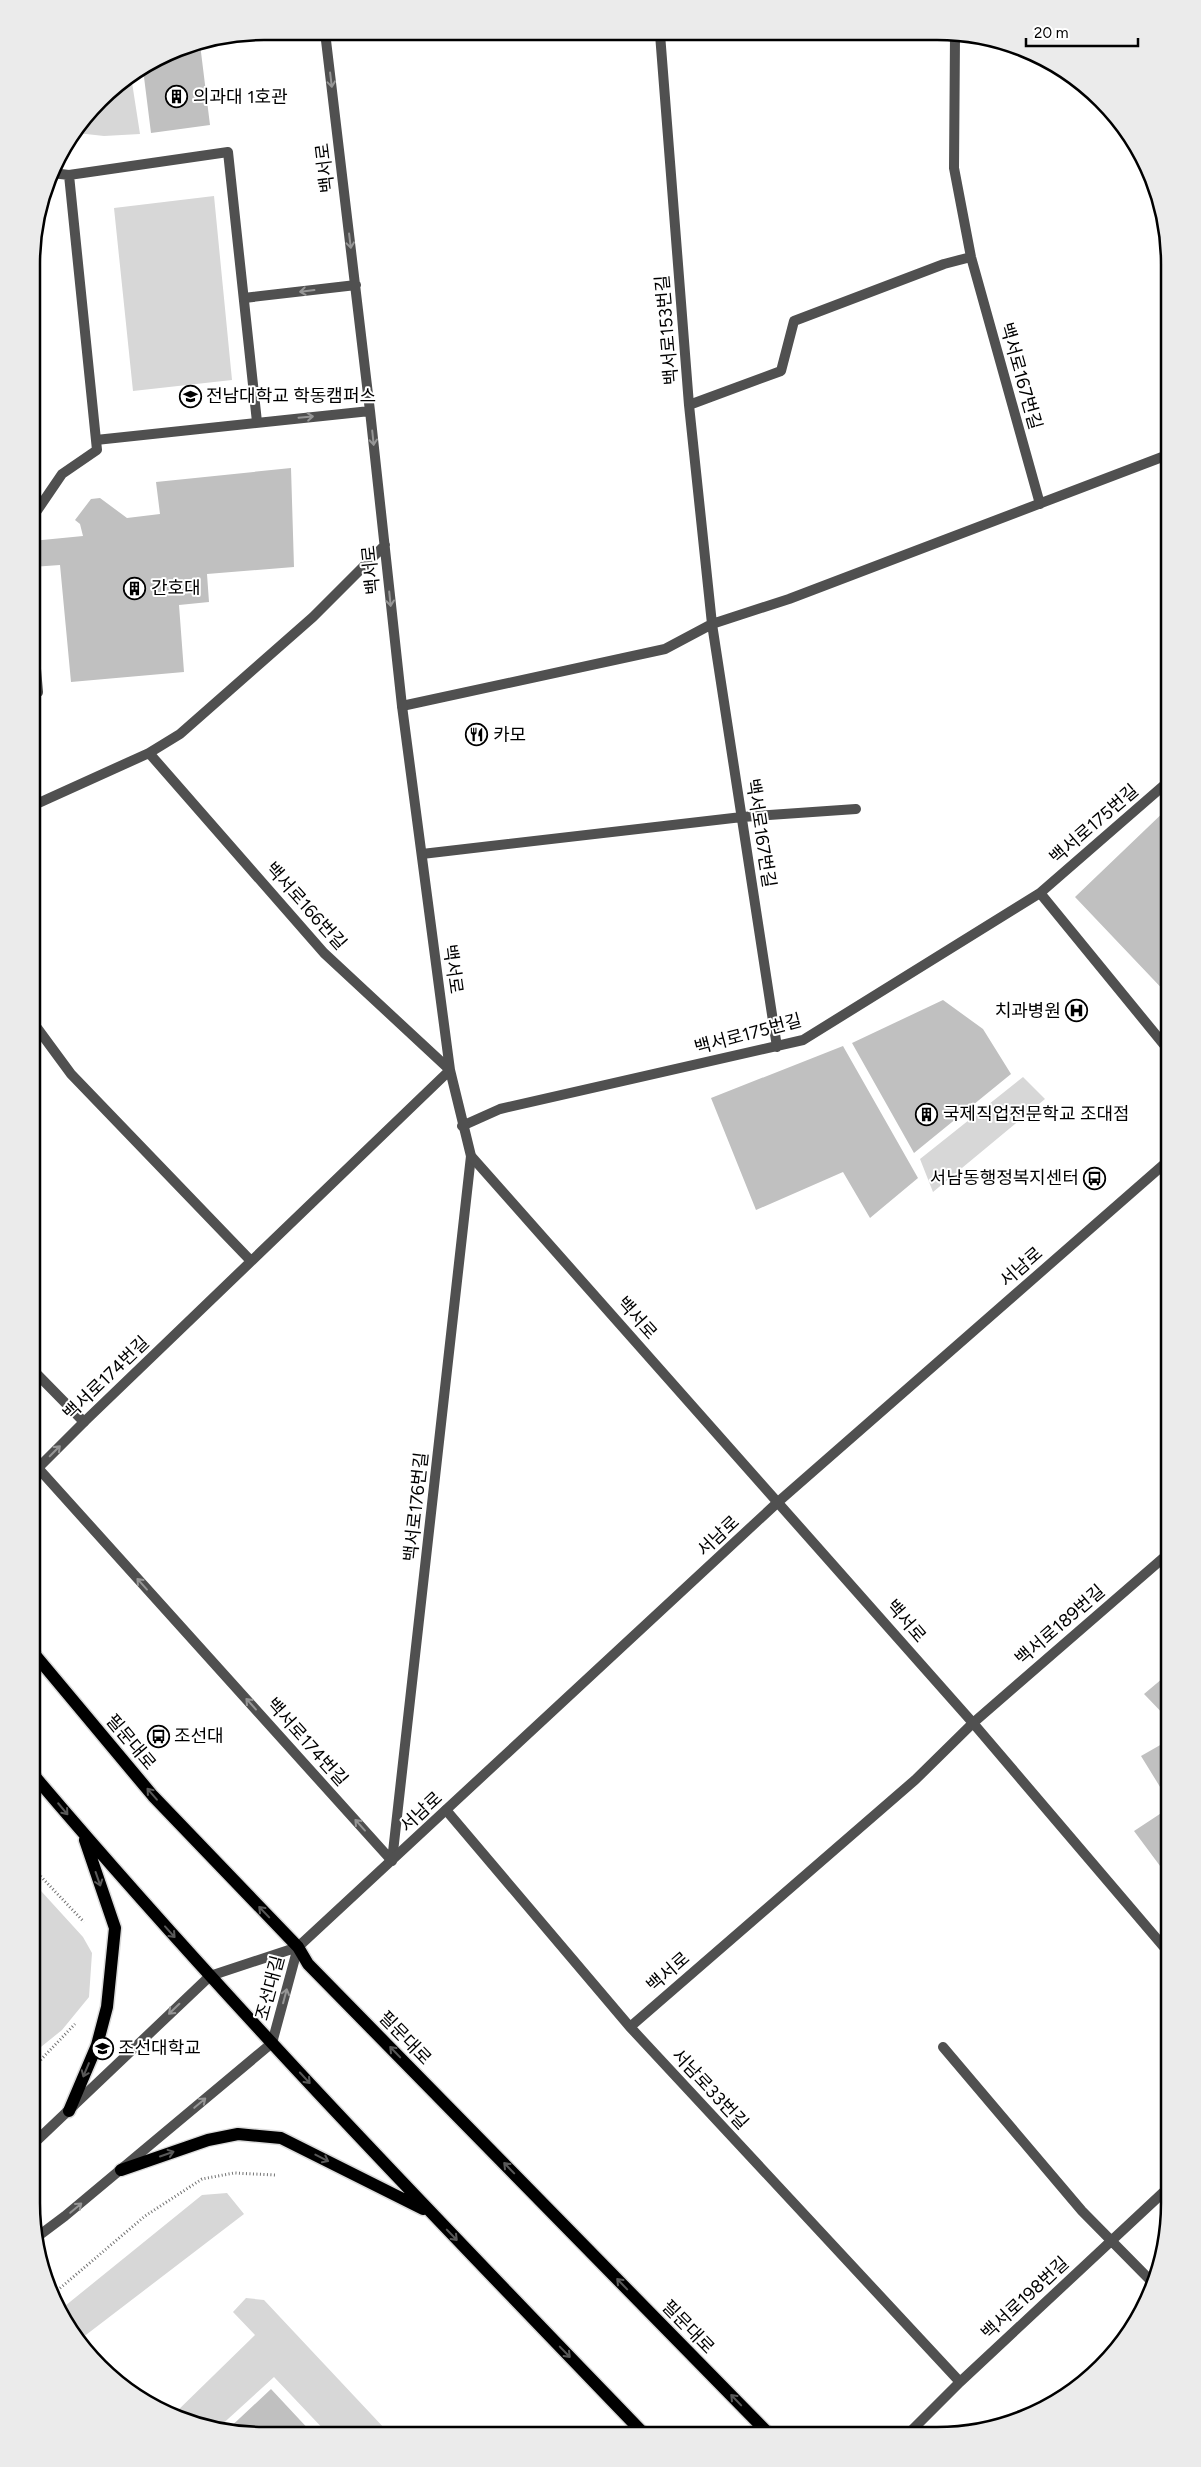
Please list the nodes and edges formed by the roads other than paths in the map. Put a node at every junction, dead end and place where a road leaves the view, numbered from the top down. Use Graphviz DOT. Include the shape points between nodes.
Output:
graph roads {
  1 [pos="326,40"];
  2 [pos="660,40"];
  3 [pos="955,41"];
  4 [pos="59,174"];
  5 [pos="69,175"];
  6 [pos="971,257"];
  7 [pos="356,285"];
  8 [pos="244,298"];
  9 [pos="689,405"];
  10 [pos="370,411"];
  11 [pos="257,422"];
  12 [pos="96,440"];
  13 [pos="1161,457"];
  14 [pos="1040,504"];
  15 [pos="40,506"];
  16 [pos="385,545"];
  17 [pos="712,624"];
  18 [pos="402,706"];
  19 [pos="149,753"];
  20 [pos="1161,788"];
  21 [pos="40,802"];
  22 [pos="856,809"];
  23 [pos="742,817"];
  24 [pos="422,854"];
  25 [pos="1040,893"];
  26 [pos="40,1032"];
  27 [pos="1161,1041"];
  28 [pos="777,1047"];
  29 [pos="450,1070"];
  30 [pos="462,1126"];
  31 [pos="472,1156"];
  32 [pos="1161,1167"];
  33 [pos="251,1261"];
  34 [pos="40,1376"];
  35 [pos="84,1422"];
  36 [pos="40,1466"];
  37 [pos="40,1470"];
  38 [pos="778,1502"];
  39 [pos="1161,1559"];
  40 [pos="40,1661"];
  41 [pos="973,1723"];
  42 [pos="40,1783"];
  43 [pos="446,1810"];
  44 [pos="83,1833"];
  45 [pos="392,1861"];
  46 [pos="1161,1944"];
  47 [pos="298,1947"];
  48 [pos="210,1976"];
  49 [pos="630,2027"];
  50 [pos="272,2043"];
  51 [pos="943,2047"];
  52 [pos="69,2111"];
  53 [pos="40,2138"];
  54 [pos="121,2170"];
  55 [pos="1161,2195"];
  56 [pos="431,2213"];
  57 [pos="42,2233"];
  58 [pos="1112,2241"];
  59 [pos="1148,2278"];
  60 [pos="960,2382"];
  61 [pos="637,2427"];
  62 [pos="762,2427"];
  63 [pos="915,2427"];
  1 -- 7 [label="street, 백서로, one-way"];
  2 -- 9 [label="street, 백서로153번길"];
  3 -- 6 [label="street" via="954,168"];
  4 -- 5 [label="street"];
  5 -- 8 [label="street" via="228,152"];
  5 -- 12 [label="street"];
  6 -- 9 [label="street" via="944,264 794,321 780,370"];
  6 -- 14 [label="street, 백서로167번길"];
  7 -- 8 [label="street, one-way"];
  7 -- 10 [label="street, 백서로"];
  8 -- 11 [label="street"];
  9 -- 17 [label="street, 백서로153번길"];
  11 -- 10 [label="street, one-way"];
  10 -- 16 [label="street, 백서로, one-way"];
  11 -- 12 [label="street"];
  12 -- 15 [label="street" via="97,450 62,474"];
  13 -- 14 [label="street"];
  14 -- 17 [label="street" via="789,599"];
  16 -- 18 [label="street, 백서로, one-way"];
  16 -- 19 [label="street" via="313,617 180,734"];
  17 -- 18 [label="street" via="665,649"];
  17 -- 23 [label="street, 백서로167번길"];
  18 -- 24 [label="street, 백서로"];
  19 -- 21 [label="street"];
  19 -- 29 [label="street, 백서로166번길" via="324,953"];
  20 -- 25 [label="street, 백서로175번길"];
  22 -- 23 [label="street"];
  23 -- 24 [label="street"];
  23 -- 28 [label="street, 백서로167번길"];
  24 -- 29 [label="street, 백서로"];
  25 -- 27 [label="street"];
  25 -- 28 [label="street, 백서로175번길" via="803,1040"];
  26 -- 33 [label="street" via="71,1074"];
  28 -- 30 [label="street, 백서로175번길" via="500,1109"];
  29 -- 30 [label="street, 백서로"];
  29 -- 33 [label="street, 백서로174번길"];
  30 -- 31 [label="street, 백서로"];
  31 -- 38 [label="street, 백서로"];
  31 -- 45 [label="street, 백서로176번길"];
  32 -- 38 [label="street, 서남로"];
  33 -- 35 [label="street, 백서로174번길"];
  34 -- 35 [label="street"];
  36 -- 35 [label="street, 백서로174번길, one-way"];
  45 -- 37 [label="street, 백서로174번길, one-way"];
  38 -- 41 [label="street, 백서로"];
  38 -- 43 [label="street, 서남로"];
  39 -- 41 [label="street, 백서로189번길"];
  47 -- 40 [label="main road, 필문대로, one-way" via="153,1796"];
  41 -- 46 [label="street, 백서로"];
  41 -- 49 [label="street, 백서로" via="915,1780"];
  42 -- 44 [label="main road, one-way"];
  43 -- 45 [label="street, 서남로"];
  43 -- 49 [label="street, 서남로33번길"];
  44 -- 48 [label="main road, one-way"];
  44 -- 52 [label="main road, one-way" via="114,1928 106,2006 97,2045"];
  45 -- 47 [label="street, 서남로"];
  47 -- 48 [label="street, 조선대길"];
  50 -- 47 [label="street, 조선대길, one-way"];
  62 -- 47 [label="main road, 필문대로, one-way" via="308,1964"];
  48 -- 50 [label="main road"];
  48 -- 52 [label="street, 조선대길, one-way"];
  49 -- 60 [label="street, 서남로33번길"];
  54 -- 50 [label="street, 조선대길, one-way"];
  50 -- 56 [label="main road, one-way"];
  51 -- 58 [label="street" via="1082,2211"];
  52 -- 53 [label="street, 조선대길"];
  54 -- 56 [label="main road, one-way" via="208,2140 238,2134 281,2138"];
  57 -- 54 [label="street, 조선대길, one-way"];
  55 -- 58 [label="street, 백서로198번길"];
  56 -- 61 [label="main road, one-way"];
  58 -- 59 [label="street"];
  58 -- 60 [label="street, 백서로198번길"];
  60 -- 63 [label="street, 백서로198번길"];
}
